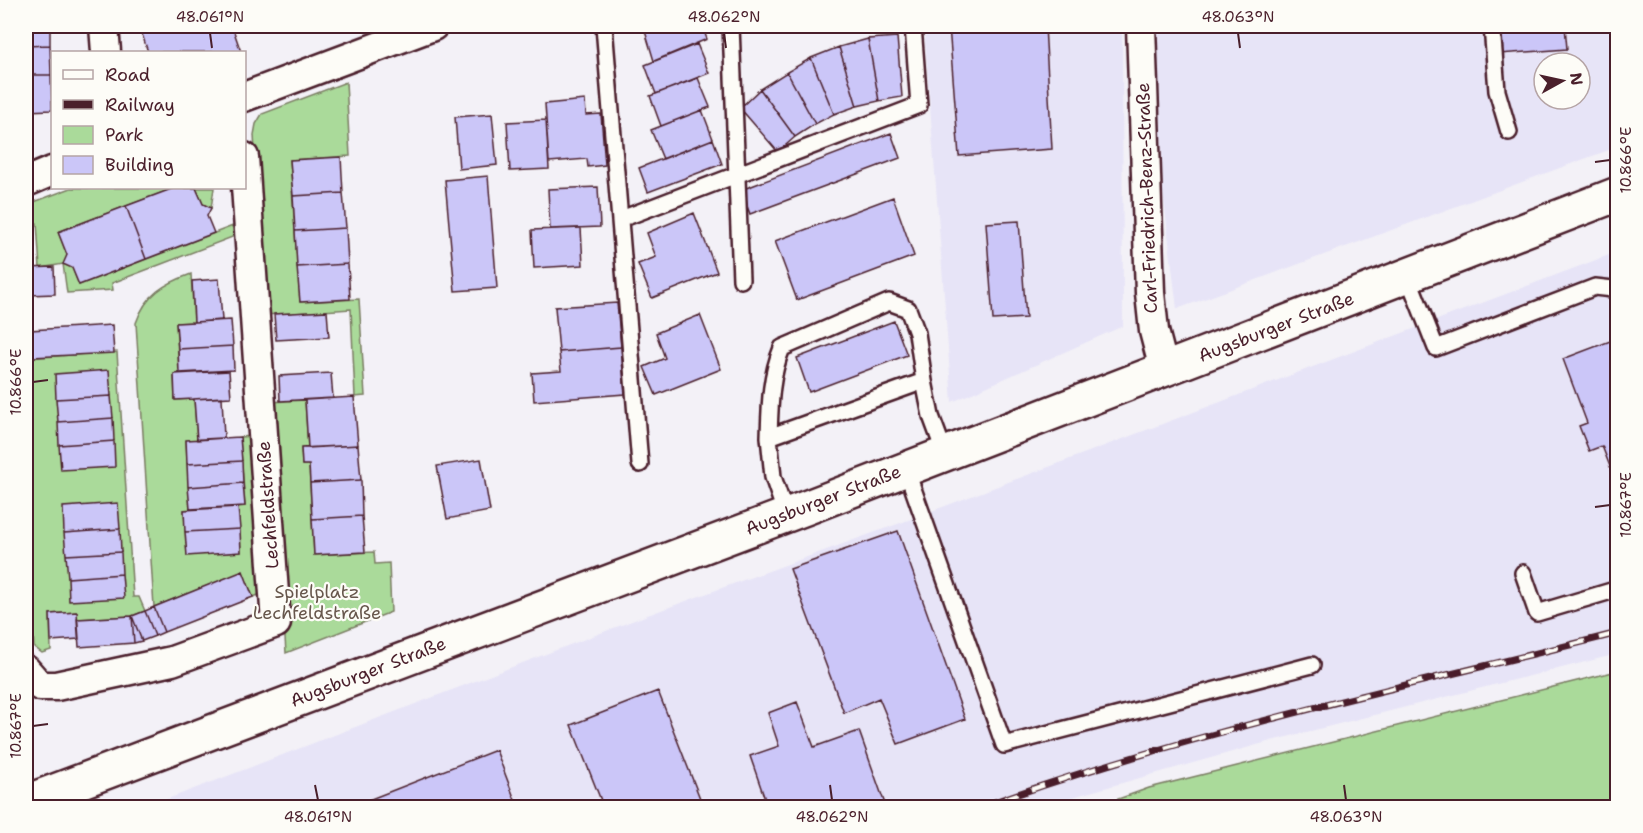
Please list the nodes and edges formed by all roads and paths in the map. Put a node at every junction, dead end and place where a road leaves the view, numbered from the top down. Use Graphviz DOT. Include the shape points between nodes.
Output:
graph roads {
  1 [pos="104,26"];
  2 [pos="433,26"];
  3 [pos="604,26"];
  4 [pos="731,26"];
  5 [pos="913,26"];
  6 [pos="1141,26"];
  7 [pos="1492,26"];
  8 [pos="106,51"];
  9 [pos="246,96"];
  10 [pos="1509,132"];
  11 [pos="51,171"];
  12 [pos="737,176"];
  13 [pos="26,182"];
  14 [pos="246,186"];
  15 [pos="1617,194"];
  16 [pos="629,216"];
  17 [pos="1408,277"];
  18 [pos="741,280"];
  19 [pos="1617,294"];
  20 [pos="1164,369"];
  21 [pos="924,381"];
  22 [pos="769,437"];
  23 [pos="945,454"];
  24 [pos="640,464"];
  25 [pos="906,469"];
  26 [pos="786,515"];
  27 [pos="1522,573"];
  28 [pos="1617,589"];
  29 [pos="1312,665"];
  30 [pos="26,670"];
  31 [pos="26,802"];
  1 -- 8 [label="street"];
  2 -- 9 [label="street"];
  3 -- 24 [label="lane"];
  4 -- 12 [label="lane"];
  5 -- 12 [label="lane" via="919,105"];
  6 -- 20 [label="street, Carl-Friedrich-Benz-Straße" via="1150,293"];
  7 -- 10 [label="lane" via="1497,91"];
  11 -- 13 [label="street"];
  12 -- 16 [label="lane"];
  12 -- 18 [label="lane"];
  14 -- 30 [label="street, Lechfeldstraße" via="276,622 172,661 56,686 40,686"];
  15 -- 17 [label="main road, Augsburger Straße"];
  17 -- 19 [label="lane" via="1436,348 1595,287 1613,289"];
  17 -- 20 [label="main road, Augsburger Straße"];
  20 -- 23 [label="main road, Augsburger Straße"];
  21 -- 22 [label="lane"];
  21 -- 22 [label="lane" via="917,333 908,309 889,302 782,348 774,366"];
  21 -- 23 [label="lane"];
  22 -- 26 [label="lane" via="773,477"];
  23 -- 25 [label="main road, Augsburger Straße"];
  25 -- 26 [label="main road, Augsburger Straße"];
  25 -- 29 [label="lane" via="1004,745"];
  26 -- 31 [label="main road, Augsburger Straße"];
  27 -- 28 [label="lane" via="1537,613"];
}
